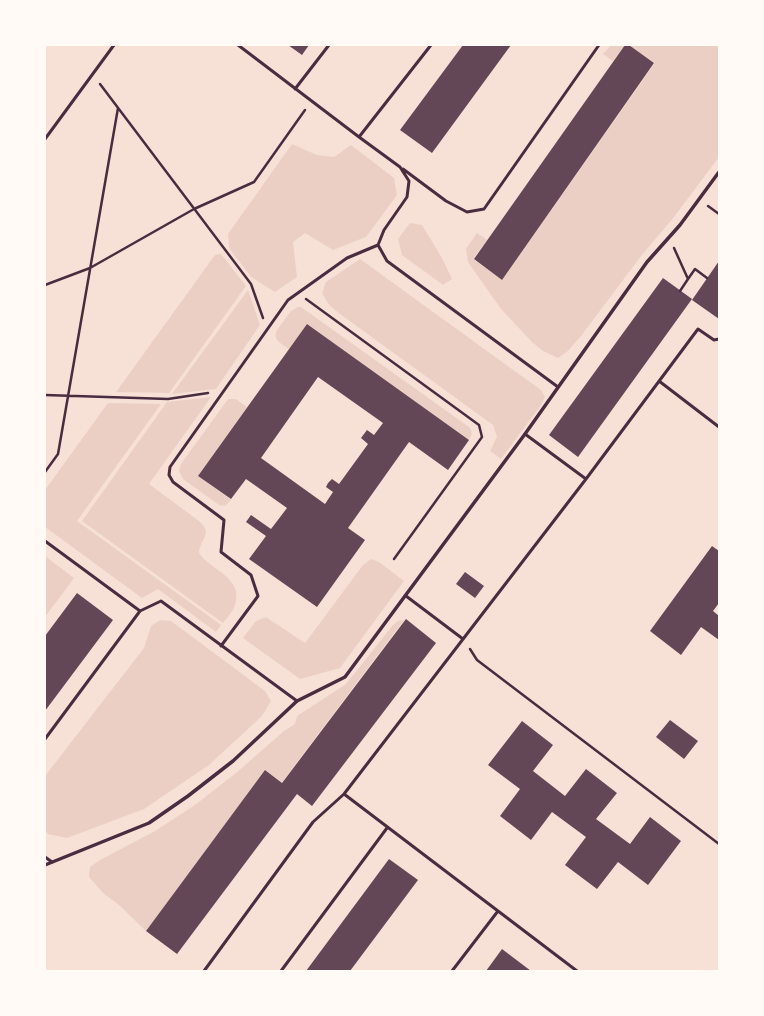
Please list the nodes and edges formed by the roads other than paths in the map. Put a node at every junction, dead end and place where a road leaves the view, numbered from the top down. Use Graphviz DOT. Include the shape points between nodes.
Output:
graph roads {
  1 [pos="114,45"];
  2 [pos="238,45"];
  3 [pos="329,45"];
  4 [pos="431,45"];
  5 [pos="599,45"];
  6 [pos="295,89"];
  7 [pos="359,137"];
  8 [pos="45,139"];
  9 [pos="400,167"];
  10 [pos="719,172"];
  11 [pos="378,245"];
  12 [pos="719,339"];
  13 [pos="660,381"];
  14 [pos="558,387"];
  15 [pos="719,427"];
  16 [pos="524,434"];
  17 [pos="586,479"];
  18 [pos="45,542"];
  19 [pos="406,596"];
  20 [pos="140,611"];
  21 [pos="463,639"];
  22 [pos="221,646"];
  23 [pos="297,701"];
  24 [pos="45,739"];
  25 [pos="344,794"];
  26 [pos="387,828"];
  27 [pos="45,857"];
  28 [pos="52,862"];
  29 [pos="45,865"];
  30 [pos="498,911"];
  31 [pos="204,971"];
  32 [pos="282,971"];
  33 [pos="452,971"];
  34 [pos="577,971"];
  1 -- 8 [label="lane"];
  2 -- 6 [label="lane"];
  3 -- 6 [label="lane"];
  4 -- 7 [label="lane"];
  5 -- 9 [label="lane" via="484,210 467,212 446,201"];
  6 -- 7 [label="lane"];
  7 -- 9 [label="lane"];
  9 -- 11 [label="lane" via="409,182 407,197 384,230"];
  10 -- 14 [label="street" via="680,225 647,262"];
  11 -- 14 [label="lane" via="387,261"];
  11 -- 22 [label="lane" via="347,258 288,300 170,467 169,475 172,482 224,520 221,552 251,575 258,596"];
  12 -- 13 [label="lane" via="714,340 698,329"];
  13 -- 15 [label="lane"];
  13 -- 17 [label="lane"];
  14 -- 16 [label="street"];
  16 -- 17 [label="lane"];
  16 -- 19 [label="street"];
  17 -- 21 [label="lane"];
  18 -- 20 [label="lane"];
  19 -- 21 [label="lane"];
  19 -- 23 [label="street" via="345,677"];
  20 -- 22 [label="lane" via="161,601"];
  20 -- 24 [label="lane"];
  21 -- 25 [label="lane"];
  22 -- 23 [label="lane"];
  23 -- 28 [label="street" via="233,761 149,822"];
  25 -- 26 [label="lane"];
  25 -- 31 [label="lane" via="313,822"];
  26 -- 30 [label="lane"];
  26 -- 32 [label="lane"];
  27 -- 28 [label="lane"];
  28 -- 29 [label="street"];
  30 -- 33 [label="lane"];
  30 -- 34 [label="lane"];
}
